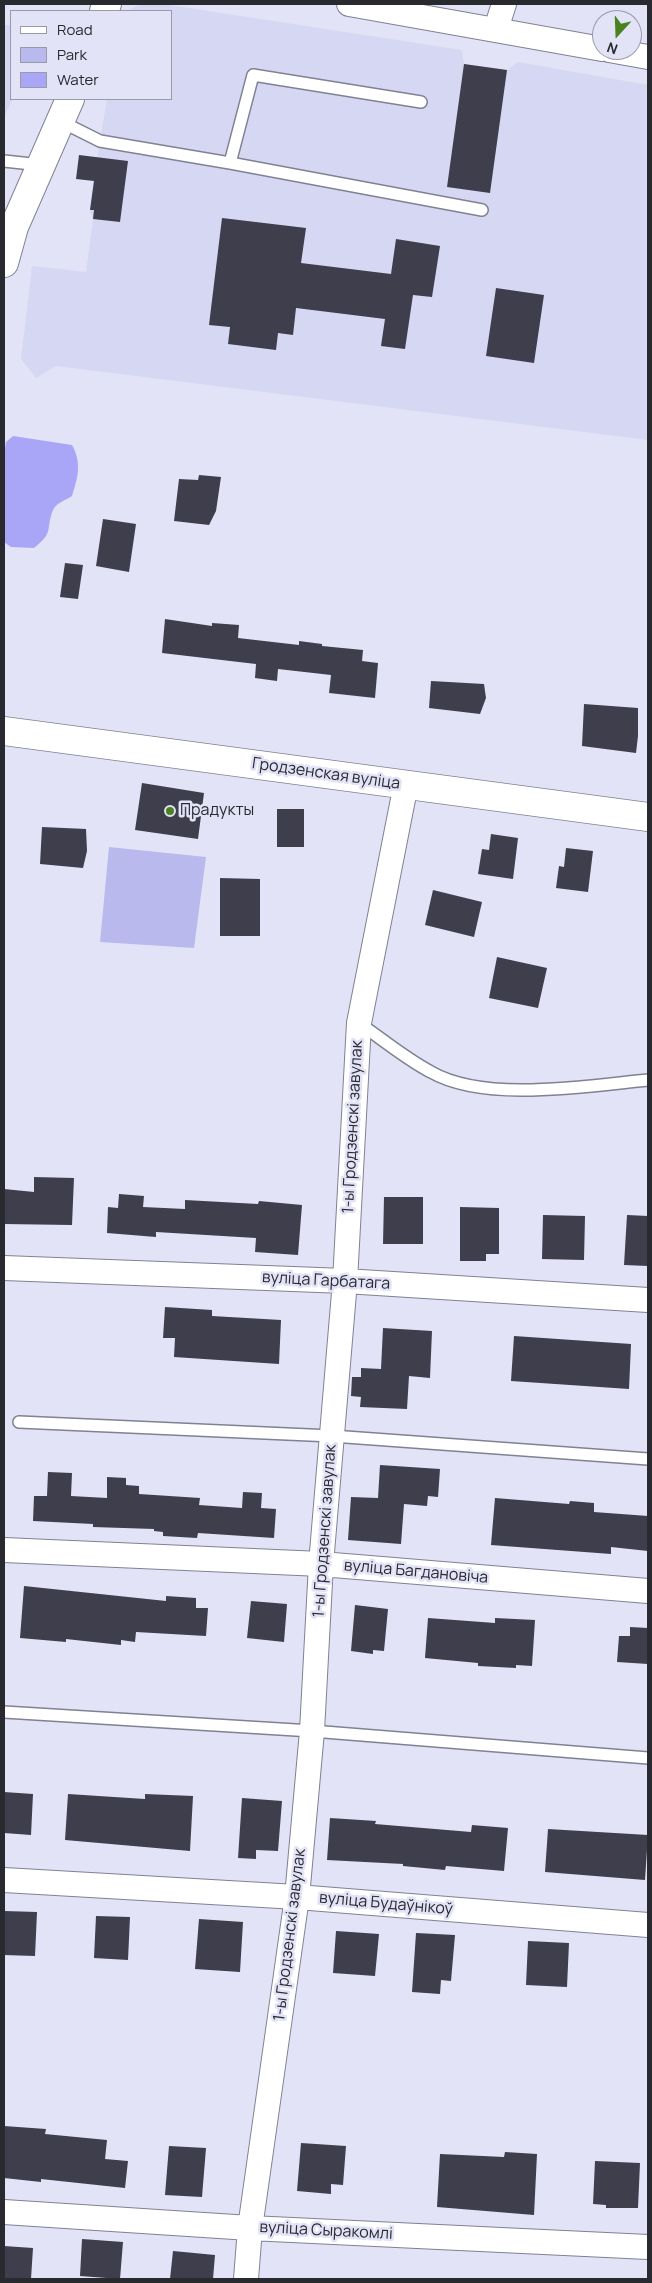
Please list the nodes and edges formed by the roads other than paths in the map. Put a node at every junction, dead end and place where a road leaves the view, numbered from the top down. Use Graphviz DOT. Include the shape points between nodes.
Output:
graph roads {
  1 [pos="349,4"];
  2 [pos="504,4"];
  3 [pos="496,29"];
  4 [pos="592,47"];
  5 [pos="421,102"];
  6 [pos="65,110"];
  7 [pos="4,160"];
  8 [pos="230,163"];
  9 [pos="41,165"];
  10 [pos="482,210"];
  11 [pos="4,263"];
  12 [pos="4,731"];
  13 [pos="406,784"];
  14 [pos="648,816"];
  15 [pos="359,1023"];
  16 [pos="648,1080"];
  17 [pos="4,1268"];
  18 [pos="345,1281"];
  19 [pos="648,1300"];
  20 [pos="19,1422"];
  21 [pos="332,1436"];
  22 [pos="648,1459"];
  23 [pos="4,1550"];
  24 [pos="321,1564"];
  25 [pos="648,1591"];
  26 [pos="4,1712"];
  27 [pos="312,1731"];
  28 [pos="648,1758"];
  29 [pos="4,1880"];
  30 [pos="298,1897"];
  31 [pos="648,1925"];
  32 [pos="4,2212"];
  33 [pos="250,2228"];
  34 [pos="648,2247"];
  35 [pos="246,2279"];
  1 -- 3 [label="street"];
  2 -- 3 [label="street"];
  3 -- 4 [label="street"];
  5 -- 8 [label="lane" via="253,75"];
  6 -- 8 [label="lane" via="100,141"];
  6 -- 9 [label="street"];
  7 -- 9 [label="lane"];
  8 -- 10 [label="lane"];
  9 -- 11 [label="street" via="14,227"];
  12 -- 13 [label="street, Гродзенская вуліца"];
  13 -- 14 [label="street, Гродзенская вуліца"];
  13 -- 15 [label="street, 1-ы Гродзенскі завулак"];
  15 -- 16 [label="lane" via="431,1073 454,1082 498,1090"];
  15 -- 18 [label="street, 1-ы Гродзенскі завулак"];
  17 -- 18 [label="street, вуліца Гарбатага"];
  18 -- 19 [label="street, вуліца Гарбатага"];
  18 -- 21 [label="street, 1-ы Гродзенскі завулак"];
  20 -- 21 [label="lane"];
  21 -- 22 [label="lane"];
  21 -- 24 [label="street, 1-ы Гродзенскі завулак"];
  23 -- 24 [label="street, вуліца Багдановіча"];
  24 -- 25 [label="street, вуліца Багдановіча"];
  24 -- 27 [label="street, 1-ы Гродзенскі завулак"];
  26 -- 27 [label="lane"];
  27 -- 28 [label="lane"];
  27 -- 30 [label="street, 1-ы Гродзенскі завулак"];
  29 -- 30 [label="street, вуліца Будаўнікоў"];
  30 -- 31 [label="street, вуліца Будаўнікоў"];
  30 -- 33 [label="street, 1-ы Гродзенскі завулак"];
  32 -- 33 [label="street, вуліца Сыракомлі"];
  33 -- 34 [label="street, вуліца Сыракомлі"];
  33 -- 35 [label="street, 1-ы Гродзенскі завулак"];
}
